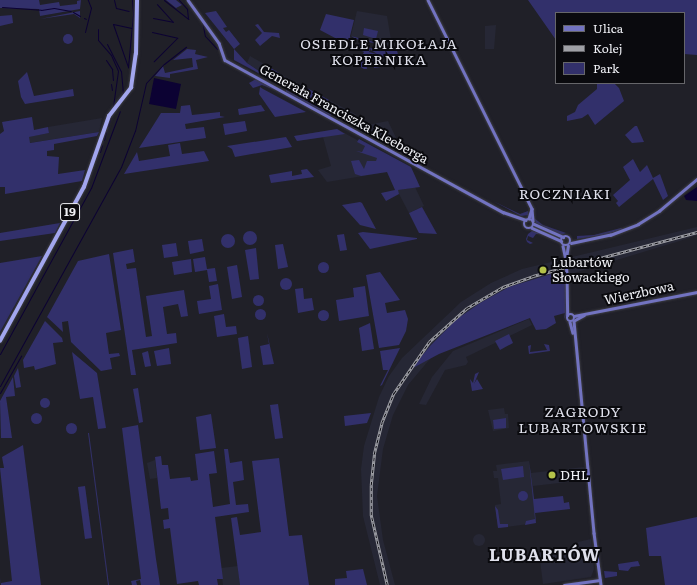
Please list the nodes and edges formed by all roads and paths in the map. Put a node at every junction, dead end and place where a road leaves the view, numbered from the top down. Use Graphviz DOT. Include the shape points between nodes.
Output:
graph roads {
  1 [pos="137,0"];
  2 [pos="188,0"];
  3 [pos="428,0"];
  4 [pos="697,179"];
  5 [pos="532,209"];
  6 [pos="516,218"];
  7 [pos="527,220"];
  8 [pos="533,222"];
  9 [pos="524,224"];
  10 [pos="532,228"];
  11 [pos="563,237"];
  12 [pos="561,241"];
  13 [pos="571,241"];
  14 [pos="563,245"];
  15 [pos="568,246"];
  16 [pos="566,259"];
  17 [pos="697,292"];
  18 [pos="569,301"];
  19 [pos="568,315"];
  20 [pos="574,315"];
  21 [pos="584,315"];
  22 [pos="574,321"];
  23 [pos="570,322"];
  24 [pos="573,334"];
  25 [pos="0,341"];
  26 [pos="600,580"];
  27 [pos="564,585"];
  28 [pos="601,585"];
  1 -- 25 [label="highway, 19" via="136,54 131,88 109,116 84,187"];
  2 -- 6 [label="main road, Generała Franciszka Kleeberga" via="219,42 225,60"];
  3 -- 5 [label="main road"];
  4 -- 13 [label="main road" via="638,224 610,235"];
  5 -- 7 [label="main road"];
  5 -- 8 [label="main road"];
  6 -- 7 [label="main road, Generała Franciszka Kleeberga"];
  6 -- 9 [label="main road, Generała Franciszka Kleeberga"];
  7 -- 8 [label="main road, Generała Franciszka Kleeberga"];
  7 -- 9 [label="main road"];
  8 -- 10 [label="main road"];
  8 -- 11 [label="main road"];
  9 -- 10 [label="main road, Generała Franciszka Kleeberga" via="528,229"];
  10 -- 12 [label="main road"];
  11 -- 12 [label="main road"];
  11 -- 13 [label="main road"];
  12 -- 14 [label="main road"];
  13 -- 15 [label="main road"];
  14 -- 15 [label="main road"];
  14 -- 16 [label="main road"];
  15 -- 16 [label="main road"];
  16 -- 18 [label="main road, bridge"];
  17 -- 21 [label="main road, Wierzbowa"];
  18 -- 19 [label="main road"];
  18 -- 20 [label="main road"];
  19 -- 20 [label="main road, Wierzbowa"];
  19 -- 23 [label="main road"];
  20 -- 21 [label="main road, Wierzbowa"];
  20 -- 22 [label="main road"];
  21 -- 22 [label="main road, Wierzbowa"];
  22 -- 23 [label="main road, Wierzbowa"];
  22 -- 24 [label="main road"];
  23 -- 24 [label="main road"];
  24 -- 26 [label="main road"];
  26 -- 27 [label="main road"];
  26 -- 28 [label="main road"];
}
